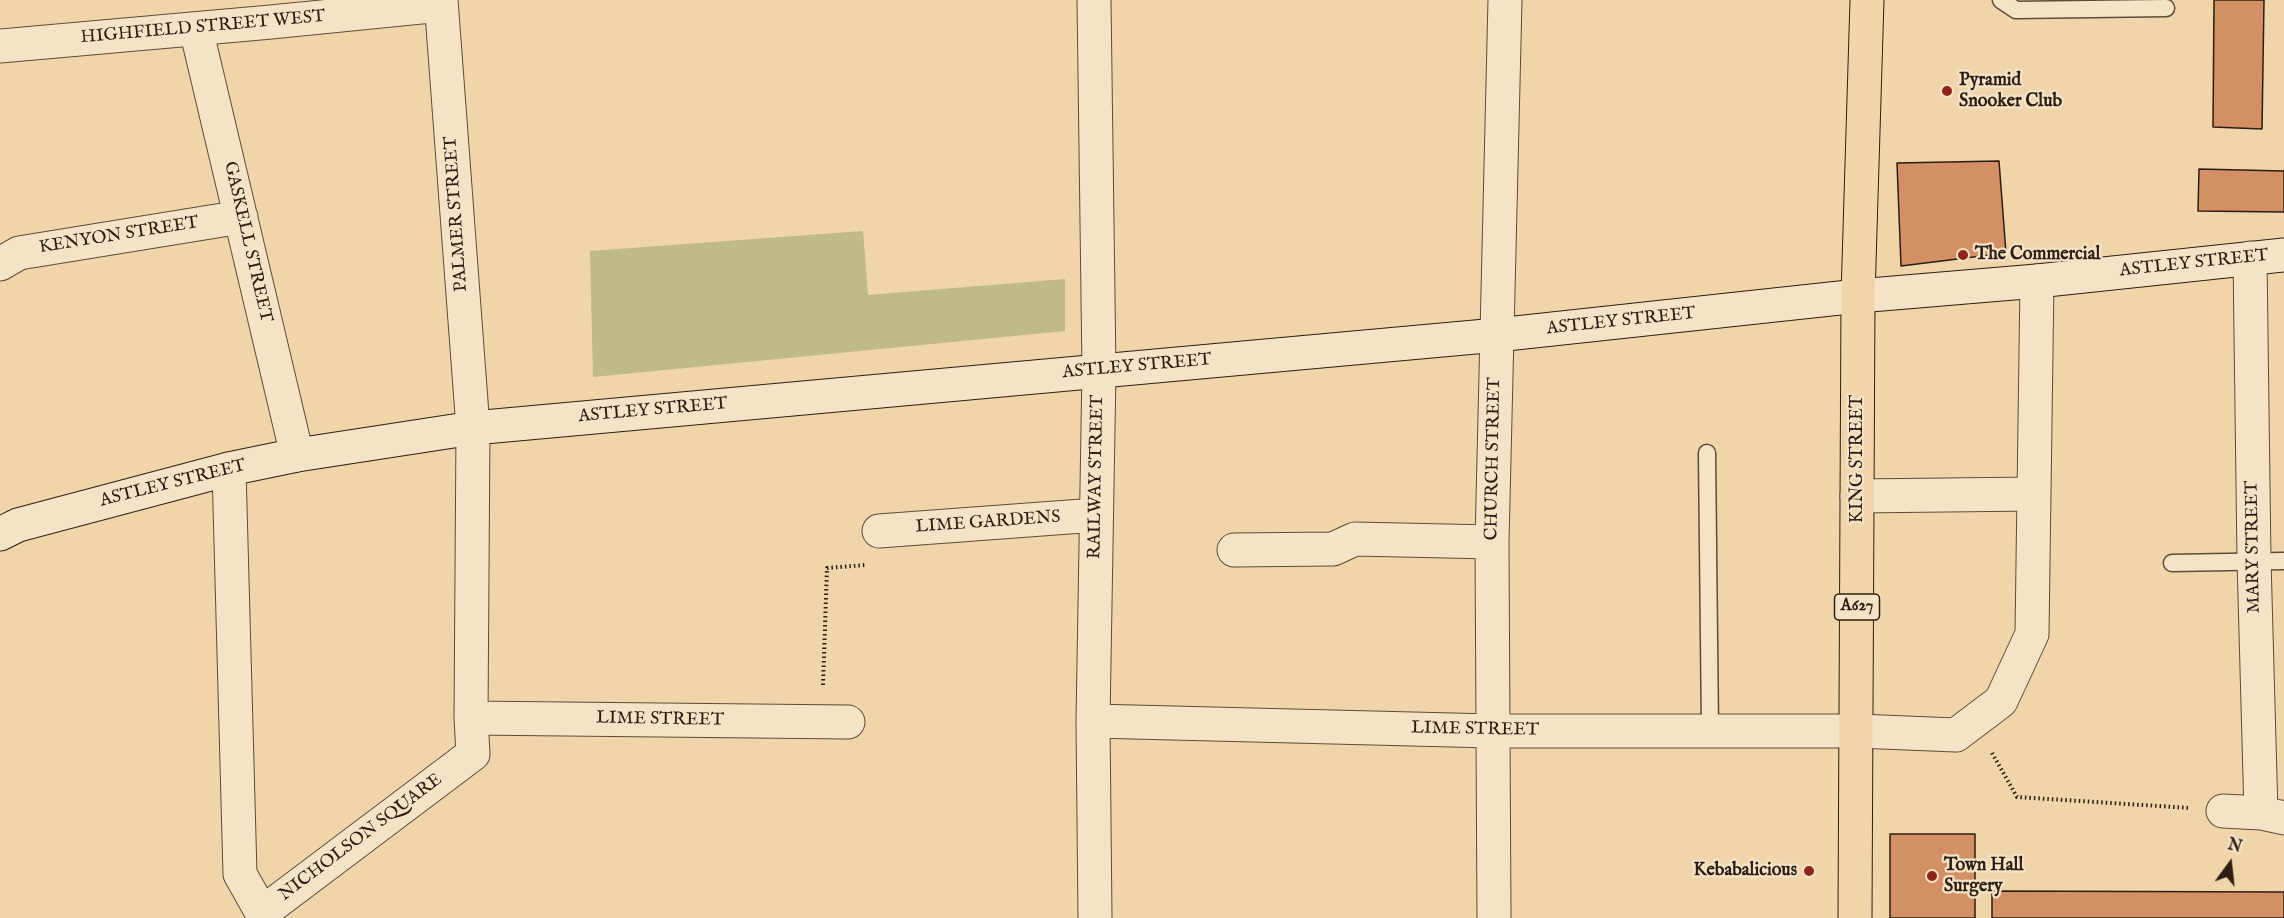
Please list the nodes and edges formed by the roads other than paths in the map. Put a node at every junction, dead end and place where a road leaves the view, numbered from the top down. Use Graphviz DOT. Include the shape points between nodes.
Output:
graph roads {
  1 [pos="1094,0"];
  2 [pos="1505,0"];
  3 [pos="1867,0"];
  4 [pos="2001,0"];
  5 [pos="441,3"];
  6 [pos="2166,8"];
  7 [pos="271,11"];
  8 [pos="196,29"];
  9 [pos="0,46"];
  10 [pos="241,217"];
  11 [pos="2284,255"];
  12 [pos="2250,258"];
  13 [pos="0,264"];
  14 [pos="2037,281"];
  15 [pos="1858,296"];
  16 [pos="1497,335"];
  17 [pos="1099,370"];
  18 [pos="472,428"];
  19 [pos="1707,453"];
  20 [pos="297,455"];
  21 [pos="229,469"];
  22 [pos="2034,494"];
  23 [pos="1857,496"];
  24 [pos="1096,515"];
  25 [pos="879,531"];
  26 [pos="0,534"];
  27 [pos="1492,542"];
  28 [pos="1234,550"];
  29 [pos="2269,561"];
  30 [pos="2172,563"];
  31 [pos="471,718"];
  32 [pos="1093,721"];
  33 [pos="835,722"];
  34 [pos="1492,731"];
  35 [pos="1710,731"];
  36 [pos="1857,731"];
  37 [pos="2223,811"];
  38 [pos="2272,815"];
  39 [pos="265,916"];
  40 [pos="1095,918"];
  41 [pos="1494,918"];
  42 [pos="1855,918"];
  1 -- 17 [label="street, RAILWAY STREET"];
  2 -- 16 [label="street, CHURCH STREET"];
  3 -- 15 [label="main road, KING STREET / A627"];
  4 -- 6 [label="lane" via="2016,10"];
  5 -- 7 [label="street, HIGHFIELD STREET WEST"];
  5 -- 18 [label="street, PALMER STREET"];
  7 -- 8 [label="street, HIGHFIELD STREET WEST"];
  8 -- 9 [label="street, HIGHFIELD STREET WEST"];
  8 -- 10 [label="street, GASKELL STREET"];
  10 -- 13 [label="street, KENYON STREET" via="19,253"];
  10 -- 20 [label="street, GASKELL STREET"];
  11 -- 12 [label="street, ASTLEY STREET"];
  12 -- 14 [label="street, ASTLEY STREET"];
  12 -- 29 [label="street, MARY STREET"];
  14 -- 15 [label="street, ASTLEY STREET"];
  14 -- 22 [label="street, LIME STREET"];
  15 -- 16 [label="street, ASTLEY STREET"];
  15 -- 23 [label="main road, KING STREET / A627"];
  16 -- 17 [label="street, ASTLEY STREET"];
  16 -- 27 [label="street, CHURCH STREET"];
  17 -- 18 [label="street, ASTLEY STREET"];
  17 -- 24 [label="street, RAILWAY STREET"];
  18 -- 20 [label="street, ASTLEY STREET"];
  18 -- 31 [label="street, NICHOLSON SQUARE"];
  19 -- 35 [label="lane"];
  20 -- 21 [label="street, ASTLEY STREET"];
  21 -- 26 [label="street, ASTLEY STREET" via="18,525"];
  21 -- 39 [label="street, NICHOLSON SQUARE" via="240,874"];
  22 -- 23 [label="street"];
  22 -- 36 [label="street, LIME STREET" via="2032,634 2001,701 1956,735"];
  23 -- 36 [label="main road, KING STREET / A627"];
  24 -- 25 [label="street, LIME GARDENS"];
  24 -- 32 [label="street, RAILWAY STREET"];
  27 -- 28 [label="street" via="1355,539 1333,549"];
  27 -- 34 [label="street, CHURCH STREET"];
  29 -- 30 [label="lane"];
  29 -- 38 [label="street, MARY STREET"];
  31 -- 33 [label="street, LIME STREET"];
  31 -- 39 [label="street, NICHOLSON SQUARE" via="473,754"];
  32 -- 34 [label="street, LIME STREET"];
  32 -- 40 [label="street, RAILWAY STREET"];
  34 -- 35 [label="street, LIME STREET"];
  34 -- 41 [label="street, CHURCH STREET"];
  35 -- 36 [label="street, LIME STREET"];
  36 -- 42 [label="main road, KING STREET / A627"];
  37 -- 38 [label="street"];
}
